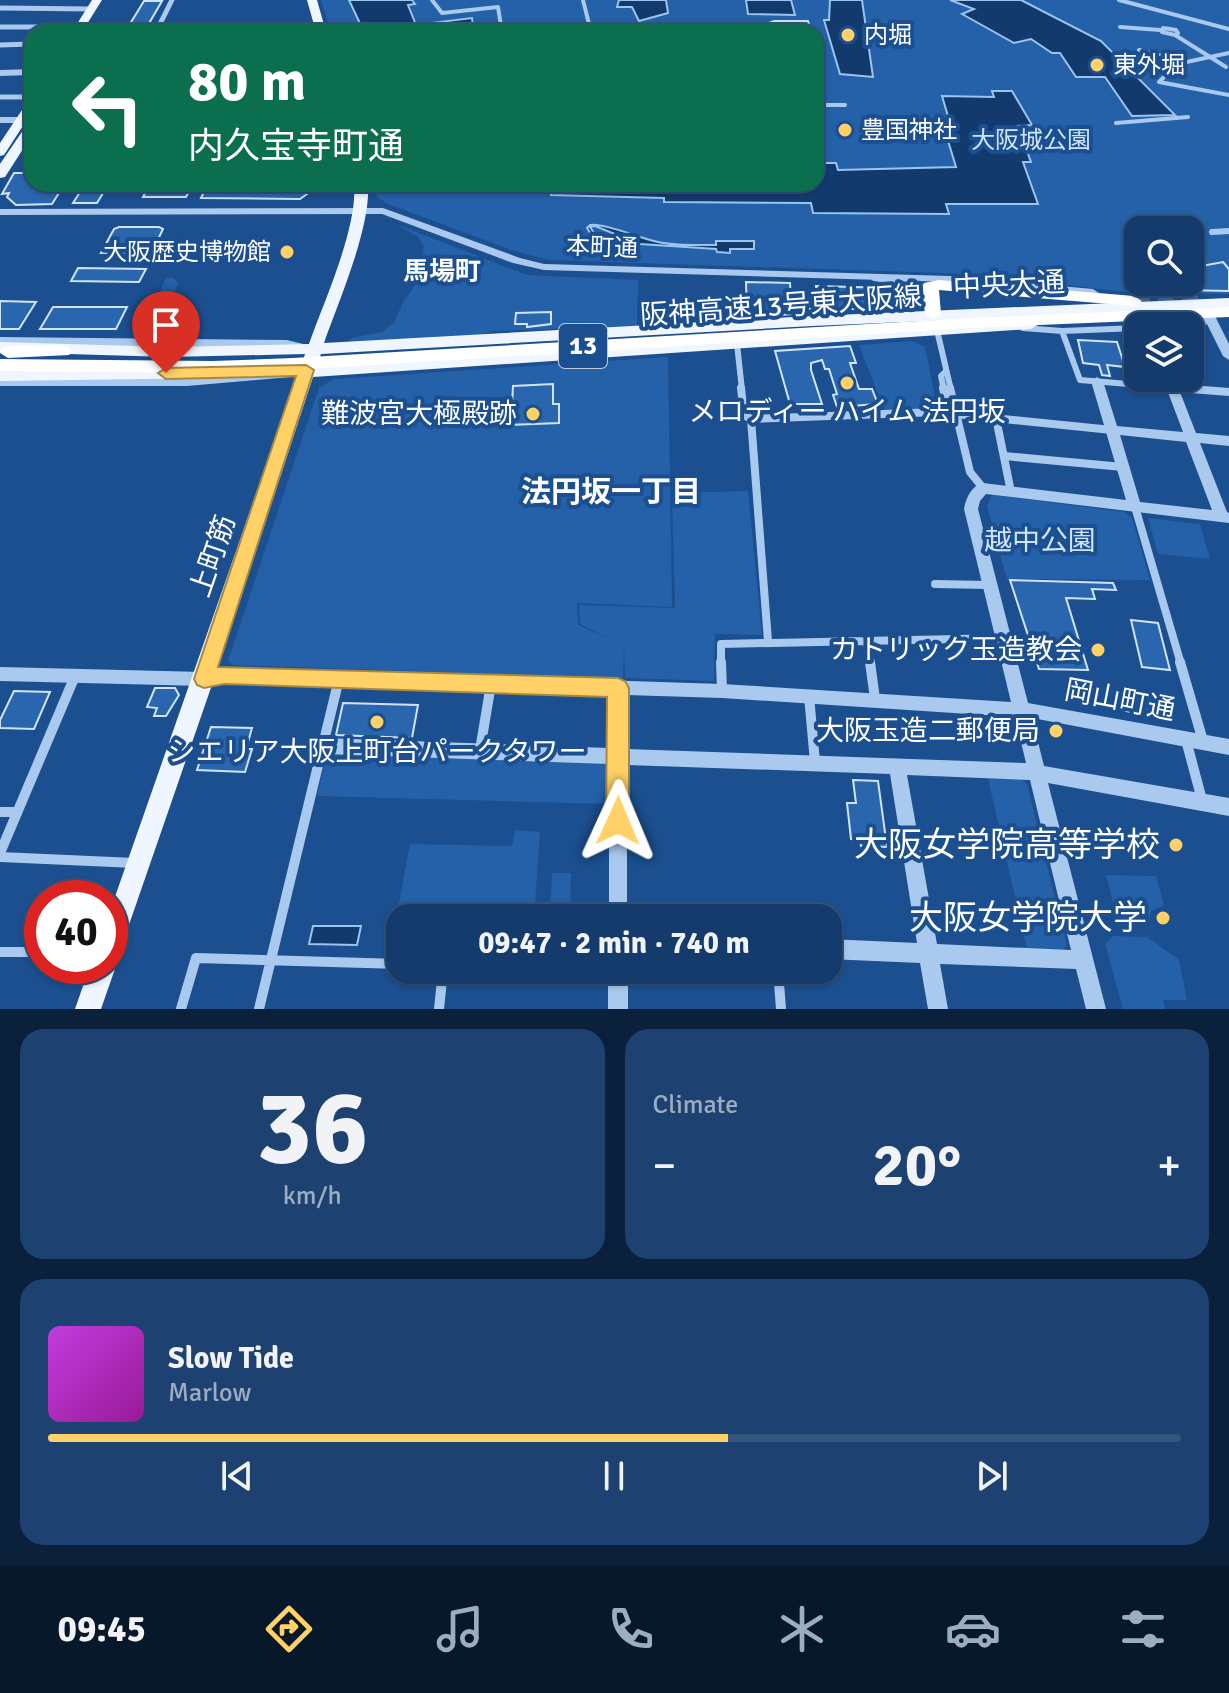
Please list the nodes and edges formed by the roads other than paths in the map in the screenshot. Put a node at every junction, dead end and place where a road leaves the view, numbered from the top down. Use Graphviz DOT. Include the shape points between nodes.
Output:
graph roads {
  1 [pos="110,0"];
  2 [pos="172,0"];
  3 [pos="312,0"];
  4 [pos="432,0"];
  5 [pos="583,0"];
  6 [pos="1119,0"];
  7 [pos="94,5"];
  8 [pos="0,8"];
  9 [pos="1173,13"];
  10 [pos="87,24"];
  11 [pos="90,24"];
  12 [pos="160,24"];
  13 [pos="319,24"];
  14 [pos="501,24"];
  15 [pos="589,24"];
  16 [pos="0,27"];
  17 [pos="1120,27"];
  18 [pos="24,28"];
  19 [pos="1170,28"];
  20 [pos="1160,30"];
  21 [pos="1229,30"];
  22 [pos="1175,35"];
  23 [pos="24,44"];
  24 [pos="0,45"];
  25 [pos="1139,50"];
  26 [pos="1229,53"];
  27 [pos="1211,58"];
  28 [pos="1185,62"];
  29 [pos="1226,67"];
  30 [pos="24,72"];
  31 [pos="0,73"];
  32 [pos="1229,95"];
  33 [pos="0,97"];
  34 [pos="24,99"];
  35 [pos="824,105"];
  36 [pos="845,105"];
  37 [pos="1188,117"];
  38 [pos="0,120"];
  39 [pos="24,123"];
  40 [pos="1116,123"];
  41 [pos="24,125"];
  42 [pos="24,127"];
  43 [pos="2,145"];
  44 [pos="0,174"];
  45 [pos="360,192"];
  46 [pos="359,211"];
  47 [pos="0,212"];
  48 [pos="1229,231"];
  49 [pos="1212,232"];
  50 [pos="874,278"];
  51 [pos="1134,301"];
  52 [pos="1162,305"];
  53 [pos="1219,305"];
  54 [pos="1229,315"];
  55 [pos="935,323"];
  56 [pos="1204,324"];
  57 [pos="998,327"];
  58 [pos="1025,329"];
  59 [pos="1124,329"];
  60 [pos="781,331"];
  61 [pos="1062,331"];
  62 [pos="0,341"];
  63 [pos="737,344"];
  64 [pos="0,350"];
  65 [pos="63,351"];
  66 [pos="384,356"];
  67 [pos="1229,356"];
  68 [pos="0,358"];
  69 [pos="309,360"];
  70 [pos="0,367"];
  71 [pos="268,370"];
  72 [pos="192,371"];
  73 [pos="946,371"];
  74 [pos="0,380"];
  75 [pos="1097,381"];
  76 [pos="1124,382"];
  77 [pos="1204,388"];
  78 [pos="1174,392"];
  79 [pos="1229,392"];
  80 [pos="955,414"];
  81 [pos="996,418"];
  82 [pos="751,419"];
  83 [pos="1113,430"];
  84 [pos="1192,437"];
  85 [pos="1229,441"];
  86 [pos="1004,456"];
  87 [pos="1123,467"];
  88 [pos="983,488"];
  89 [pos="1011,492"];
  90 [pos="1135,507"];
  91 [pos="1226,518"];
  92 [pos="935,584"];
  93 [pos="991,586"];
  94 [pos="1003,638"];
  95 [pos="867,640"];
  96 [pos="768,641"];
  97 [pos="0,674"];
  98 [pos="75,676"];
  99 [pos="204,679"];
  100 [pos="339,679"];
  101 [pos="491,684"];
  102 [pos="618,688"];
  103 [pos="722,691"];
  104 [pos="809,696"];
  105 [pos="875,699"];
  106 [pos="1021,710"];
  107 [pos="1185,739"];
  108 [pos="1204,742"];
  109 [pos="324,746"];
  110 [pos="1229,747"];
  111 [pos="480,750"];
  112 [pos="618,756"];
  113 [pos="815,762"];
  114 [pos="897,765"];
  115 [pos="1038,774"];
  116 [pos="1203,802"];
  117 [pos="1229,807"];
  118 [pos="0,812"];
  119 [pos="17,812"];
  120 [pos="0,855"];
  121 [pos="139,863"];
  122 [pos="128,894"];
  123 [pos="618,904"];
  124 [pos="842,950"];
  125 [pos="0,952"];
  126 [pos="24,952"];
  127 [pos="929,953"];
  128 [pos="271,960"];
  129 [pos="1085,960"];
  130 [pos="386,964"];
  131 [pos="97,984"];
  132 [pos="442,984"];
  133 [pos="618,984"];
  134 [pos="779,984"];
  135 [pos="88,1009"];
  136 [pos="181,1009"];
  137 [pos="259,1009"];
  138 [pos="439,1009"];
  139 [pos="618,1009"];
  140 [pos="781,1009"];
  141 [pos="938,1009"];
  142 [pos="1096,1009"];
  1 -- 11 [label="main road"];
  2 -- 12 [label="street"];
  3 -- 13 [label="main road"];
  4 -- 14 [label="street" via="442,13 498,7"];
  5 -- 15 [label="street"];
  6 -- 9 [label="street"];
  7 -- 8 [label="street"];
  7 -- 10 [label="main road"];
  9 -- 19 [label="street"];
  9 -- 21 [label="street"];
  16 -- 18 [label="street"];
  17 -- 20 [label="street"];
  19 -- 20 [label="street"];
  19 -- 22 [label="street" via="1178,31"];
  20 -- 22 [label="street"];
  22 -- 27 [label="street"];
  23 -- 24 [label="street"];
  25 -- 28 [label="street"];
  26 -- 27 [label="street"];
  27 -- 28 [label="street"];
  27 -- 29 [label="street"];
  28 -- 32 [label="street" via="1168,70 1159,82"];
  30 -- 31 [label="street"];
  33 -- 34 [label="street"];
  35 -- 36 [label="street"];
  37 -- 40 [label="street"];
  38 -- 39 [label="street"];
  41 -- 43 [label="main road"];
  42 -- 44 [label="main road"];
  45 -- 46 [label="main road, 上町筋"];
  46 -- 47 [label="street, 本町通"];
  46 -- 50 [label="street, 本町通" via="392,213 544,267"];
  46 -- 69 [label="main road, 上町筋"];
  48 -- 49 [label="street"];
  50 -- 52 [label="street, 本町通" via="1027,285"];
  50 -- 55 [label="street" via="923,285"];
  51 -- 55 [label="highway" via="930,287"];
  52 -- 53 [label="main road, 中央大通"];
  52 -- 55 [label="main road, 中央大通"];
  53 -- 54 [label="main road, 中央大通"];
  53 -- 56 [label="street, 中央大通"];
  53 -- 57 [label="main road, 中央大通"];
  53 -- 60 [label="highway, 阪神高速13号東大阪線 / 13"];
  53 -- 67 [label="street"];
  54 -- 58 [label="highway"];
  54 -- 60 [label="highway, 阪神高速13号東大阪線 / 13"];
  55 -- 57 [label="main road, 中央大通"];
  55 -- 63 [label="main road, 中央大通"];
  55 -- 69 [label="main road, 中央大通"];
  55 -- 73 [label="street"];
  57 -- 58 [label="street, 中央大通"];
  58 -- 61 [label="street, 中央大通"];
  59 -- 61 [label="street, 中央大通"];
  60 -- 66 [label="highway, 阪神高速13号東大阪線 / 13"];
  61 -- 75 [label="street" via="1080,380"];
  62 -- 69 [label="street, 中央大通" via="287,344"];
  63 -- 69 [label="main road, 中央大通"];
  63 -- 82 [label="street" via="744,415"];
  64 -- 65 [label="highway"];
  65 -- 69 [label="main road, 中央大通"];
  66 -- 68 [label="highway, 阪神高速13号東大阪線 / 13"];
  66 -- 70 [label="highway, 阪神高速13号東大阪線 / 13" via="213,367"];
  69 -- 71 [label="main road, 中央大通"];
  69 -- 74 [label="street, 中央大通" via="224,381"];
  69 -- 99 [label="main road, 上町筋"];
  70 -- 72 [label="highway"];
  71 -- 72 [label="highway"];
  72 -- 74 [label="main road, 中央大通"];
  73 -- 80 [label="street"];
  73 -- 82 [label="street" via="941,376 946,403 938,412"];
  75 -- 76 [label="street"];
  75 -- 83 [label="street"];
  77 -- 79 [label="street"];
  78 -- 84 [label="street"];
  80 -- 81 [label="street"];
  80 -- 88 [label="street" via="970,472"];
  81 -- 83 [label="street"];
  81 -- 86 [label="street"];
  82 -- 96 [label="street"];
  83 -- 84 [label="street"];
  83 -- 87 [label="street"];
  84 -- 85 [label="street"];
  84 -- 91 [label="street"];
  86 -- 87 [label="street"];
  86 -- 89 [label="street"];
  87 -- 90 [label="street"];
  88 -- 89 [label="street"];
  88 -- 93 [label="street" via="971,509"];
  89 -- 90 [label="street"];
  90 -- 91 [label="street"];
  90 -- 108 [label="street"];
  92 -- 93 [label="street"];
  93 -- 94 [label="street"];
  94 -- 95 [label="street"];
  94 -- 106 [label="street"];
  95 -- 96 [label="street"];
  95 -- 105 [label="street"];
  96 -- 103 [label="street" via="721,644"];
  97 -- 98 [label="street, 岡山町通"];
  98 -- 99 [label="street, 岡山町通"];
  98 -- 119 [label="street"];
  99 -- 100 [label="street, 岡山町通"];
  99 -- 121 [label="main road, 上町筋"];
  100 -- 101 [label="street, 岡山町通"];
  100 -- 109 [label="street"];
  101 -- 102 [label="street, 岡山町通"];
  101 -- 111 [label="street"];
  102 -- 103 [label="street, 岡山町通"];
  102 -- 112 [label="street"];
  103 -- 104 [label="street, 岡山町通"];
  104 -- 105 [label="street, 岡山町通"];
  104 -- 113 [label="street"];
  105 -- 106 [label="street, 岡山町通"];
  106 -- 107 [label="street, 岡山町通"];
  106 -- 115 [label="street"];
  107 -- 108 [label="street, 岡山町通"];
  107 -- 116 [label="street"];
  108 -- 110 [label="street, 岡山町通"];
  109 -- 111 [label="street"];
  109 -- 128 [label="street"];
  111 -- 112 [label="street"];
  112 -- 113 [label="street"];
  112 -- 123 [label="street"];
  113 -- 114 [label="street"];
  114 -- 115 [label="street"];
  114 -- 127 [label="street"];
  115 -- 116 [label="street"];
  115 -- 129 [label="street"];
  116 -- 117 [label="street"];
  118 -- 119 [label="street"];
  119 -- 120 [label="street"];
  120 -- 121 [label="street"];
  121 -- 122 [label="main road, 上町筋"];
  124 -- 127 [label="street"];
  125 -- 126 [label="street"];
  127 -- 129 [label="street"];
  127 -- 141 [label="street"];
  128 -- 130 [label="street"];
  128 -- 136 [label="street" via="196,958"];
  128 -- 137 [label="street"];
  129 -- 142 [label="street"];
  131 -- 135 [label="main road"];
  132 -- 138 [label="street"];
  133 -- 139 [label="street"];
  134 -- 140 [label="street"];
}
